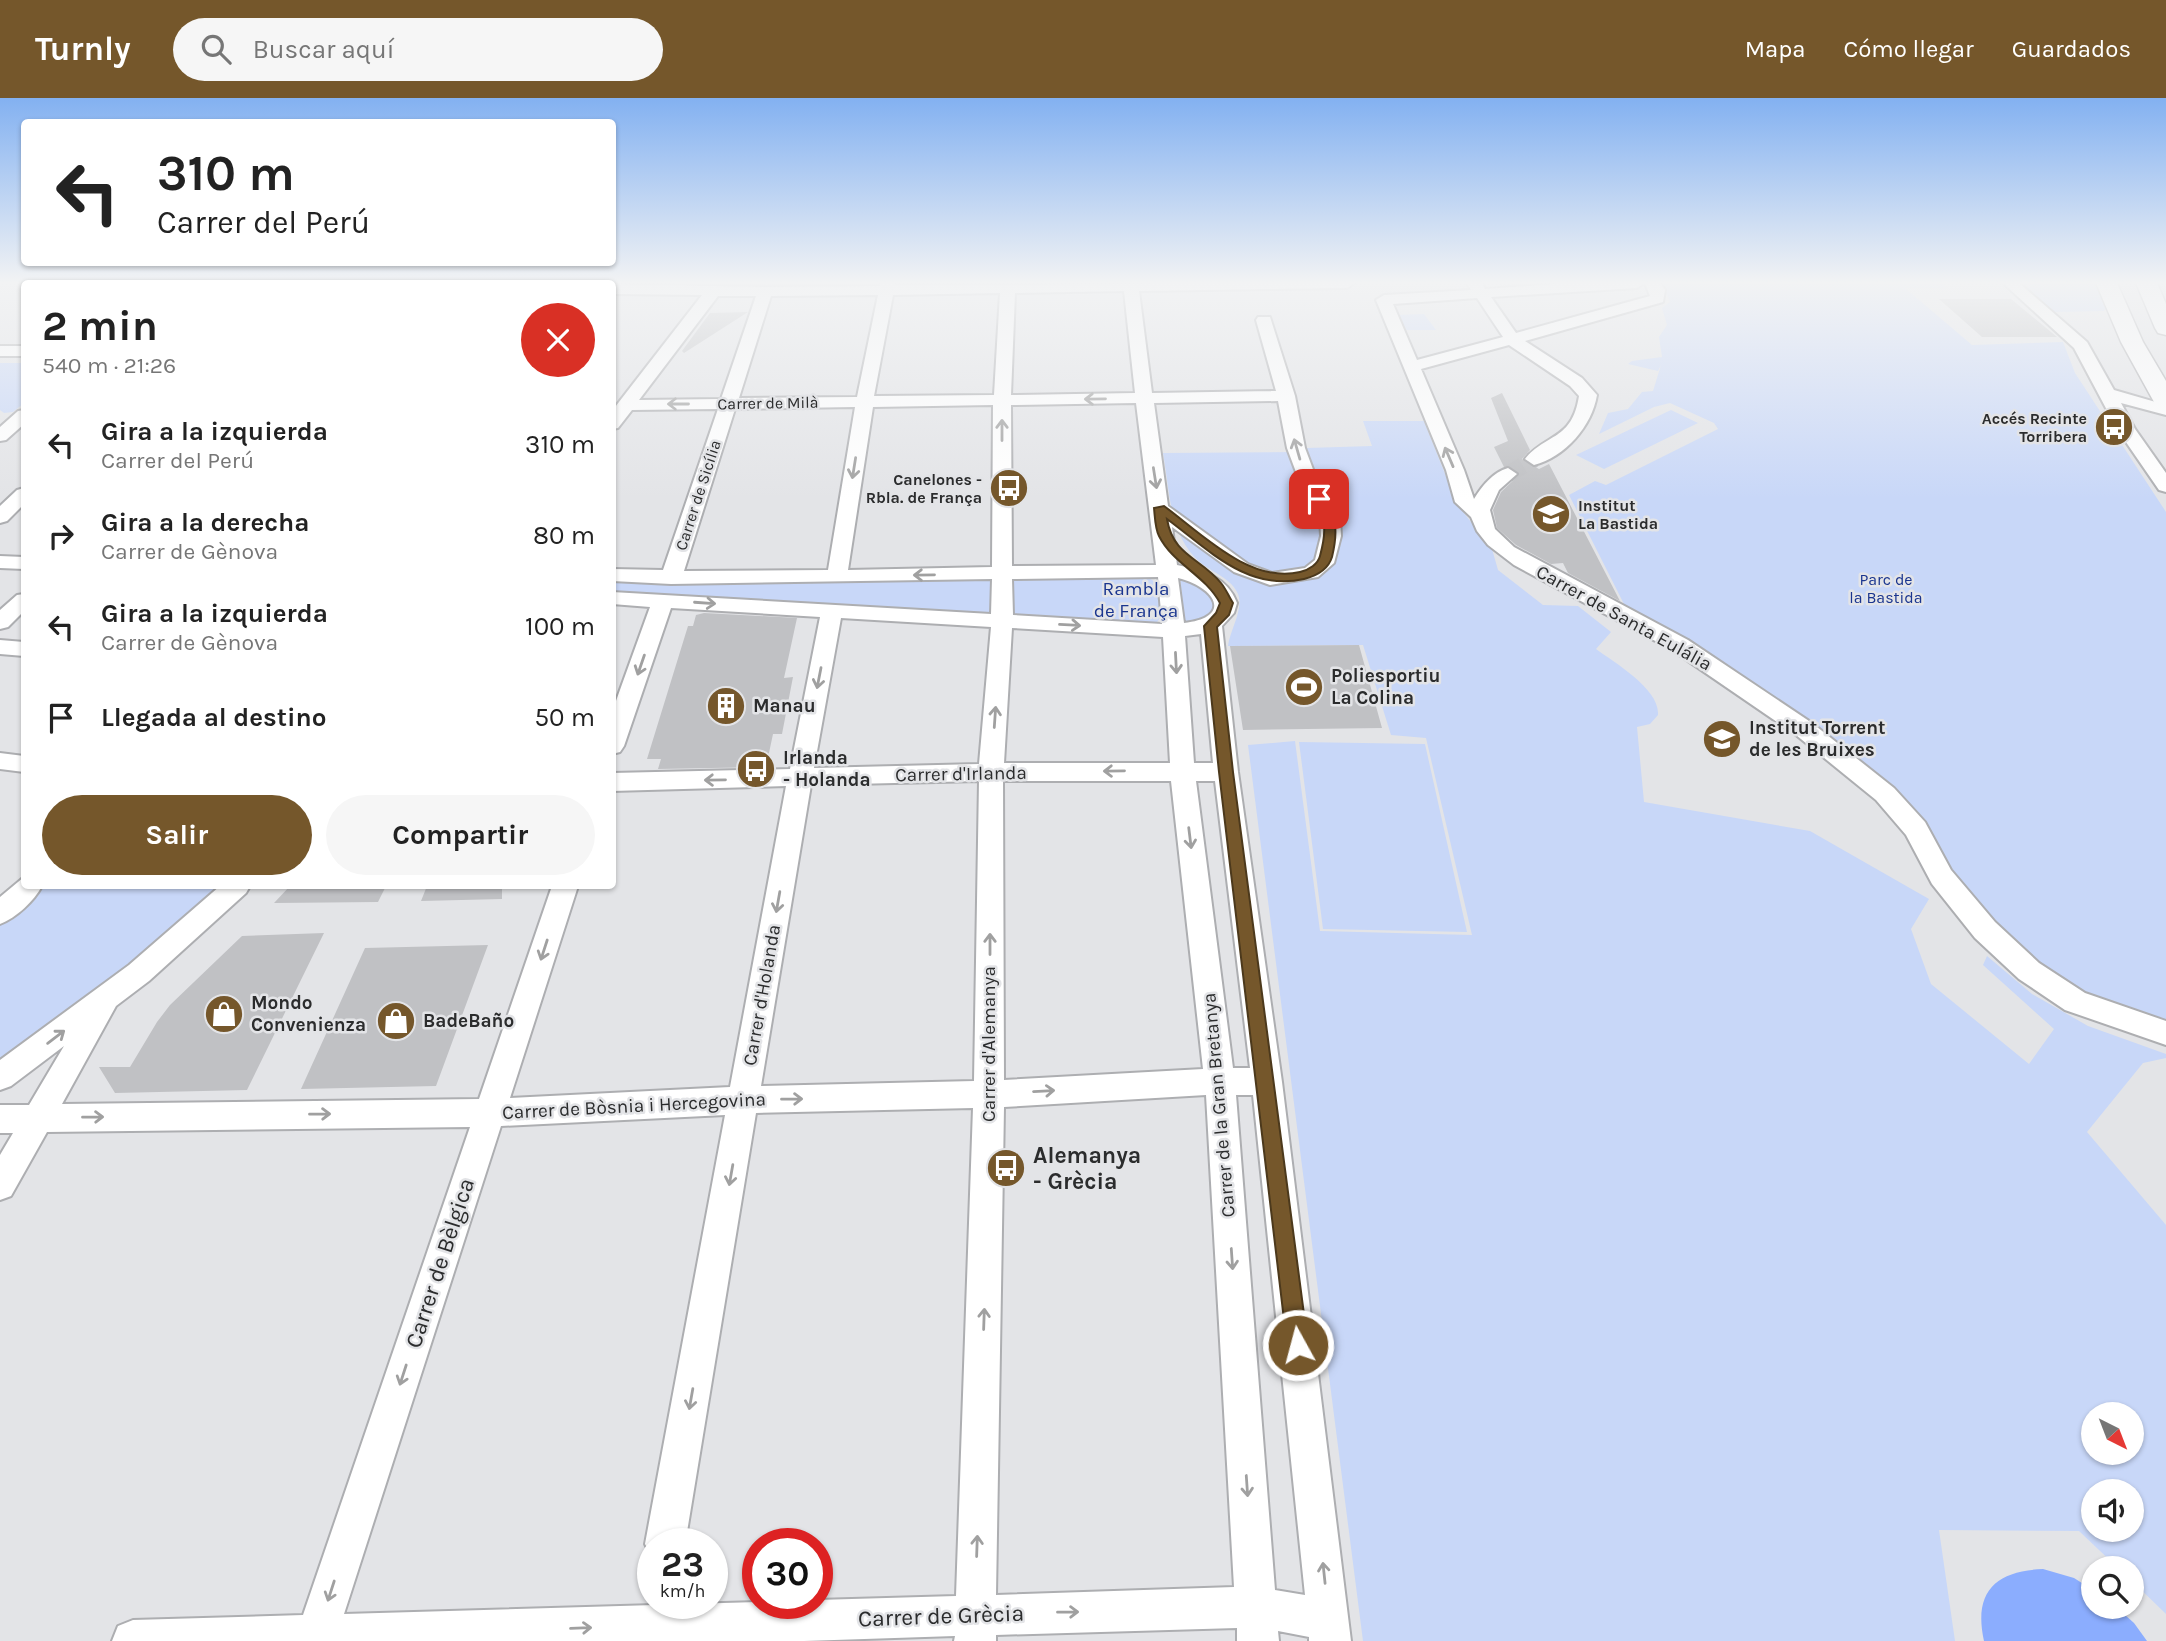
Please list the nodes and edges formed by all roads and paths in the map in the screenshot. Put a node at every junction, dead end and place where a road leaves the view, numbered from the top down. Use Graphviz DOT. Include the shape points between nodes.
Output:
graph roads {
  1 [pos="665,355"];
  2 [pos="745,355"];
  3 [pos="874,355"];
  4 [pos="1004,355"];
  5 [pos="1139,355"];
  6 [pos="1274,355"];
  7 [pos="1406,355"];
  8 [pos="1456,355"];
  9 [pos="1536,355"];
  10 [pos="2087,355"];
  11 [pos="2140,355"];
  12 [pos="2149,355"];
  13 [pos="1411,367"];
  14 [pos="2108,394"];
  15 [pos="1286,396"];
  16 [pos="1144,399"];
  17 [pos="1002,400"];
  18 [pos="2166,400"];
  19 [pos="865,401"];
  20 [pos="729,404"];
  21 [pos="628,405"];
  22 [pos="2166,410"];
  23 [pos="21,418"];
  24 [pos="616,419"];
  25 [pos="0,436"];
  26 [pos="1534,459"];
  27 [pos="1508,474"];
  28 [pos="2166,486"];
  29 [pos="21,497"];
  30 [pos="1159,508"];
  31 [pos="1479,514"];
  32 [pos="0,517"];
  33 [pos="1163,534"];
  34 [pos="0,549"];
  35 [pos="21,550"];
  36 [pos="0,562"];
  37 [pos="21,564"];
  38 [pos="1166,570"];
  39 [pos="1002,573"];
  40 [pos="616,575"];
  41 [pos="837,577"];
  42 [pos="671,578"];
  43 [pos="1207,579"];
  44 [pos="616,598"];
  45 [pos="663,601"];
  46 [pos="21,603"];
  47 [pos="832,611"];
  48 [pos="1002,621"];
  49 [pos="0,622"];
  50 [pos="1210,626"];
  51 [pos="1174,631"];
  52 [pos="0,647"];
  53 [pos="21,649"];
  54 [pos="616,735"];
  55 [pos="0,761"];
  56 [pos="21,764"];
  57 [pos="1182,770"];
  58 [pos="991,772"];
  59 [pos="1226,772"];
  60 [pos="800,778"];
  61 [pos="616,782"];
  62 [pos="26,889"];
  63 [pos="234,889"];
  64 [pos="564,889"];
  65 [pos="0,912"];
  66 [pos="107,999"];
  67 [pos="2166,1034"];
  68 [pos="0,1077"];
  69 [pos="1220,1081"];
  70 [pos="1267,1082"];
  71 [pos="989,1094"];
  72 [pos="744,1100"];
  73 [pos="490,1112"];
  74 [pos="40,1118"];
  75 [pos="0,1119"];
  76 [pos="0,1185"];
  77 [pos="668,1528"];
  78 [pos="650,1623"];
  79 [pos="1257,1624"];
  80 [pos="975,1628"];
  81 [pos="1329,1631"];
  82 [pos="316,1638"];
  83 [pos="133,1641"];
  1 -- 21 [label="street"];
  2 -- 20 [label="street, Carrer de Sicília"];
  3 -- 19 [label="street"];
  4 -- 17 [label="street, Carrer d'Alemanya"];
  5 -- 16 [label="street"];
  6 -- 15 [label="street"];
  7 -- 13 [label="street"];
  8 -- 13 [label="street"];
  9 -- 26 [label="street" via="1588,395 1587,411 1574,431"];
  10 -- 14 [label="street"];
  11 -- 18 [label="highway"];
  12 -- 18 [label="highway"];
  31 -- 13 [label="street, Carrer de Santa Eulália, one-way" via="1465,502"];
  14 -- 22 [label="street"];
  14 -- 28 [label="street"];
  15 -- 16 [label="street, Carrer de Milà"];
  30 -- 15 [label="street, one-way" via="1241,568 1270,579 1311,573 1324,563 1330,518 1308,481 1296,448"];
  16 -- 17 [label="street, Carrer de Milà, one-way"];
  16 -- 30 [label="street, one-way"];
  17 -- 19 [label="street, Carrer de Milà"];
  39 -- 17 [label="street, Carrer d'Alemanya, one-way"];
  19 -- 20 [label="street, Carrer de Milà"];
  19 -- 41 [label="street, one-way"];
  20 -- 21 [label="street, Carrer de Milà, one-way"];
  20 -- 42 [label="street, Carrer de Sicília"];
  21 -- 24 [label="street"];
  23 -- 25 [label="street"];
  27 -- 31 [label="street" via="1490,487"];
  29 -- 32 [label="street"];
  30 -- 33 [label="street"];
  31 -- 67 [label="street, Carrer de Santa Eulália" via="1485,532 1497,545 1680,645 1804,729 1871,783 1916,829 1941,877 1985,930 2029,971 2075,1002"];
  33 -- 38 [label="street"];
  33 -- 43 [label="street"];
  34 -- 35 [label="street"];
  36 -- 37 [label="street"];
  38 -- 39 [label="street"];
  38 -- 43 [label="street"];
  38 -- 51 [label="street, Carrer de la Gran Bretanya"];
  39 -- 41 [label="street, one-way"];
  39 -- 48 [label="street, Carrer d'Alemanya"];
  40 -- 42 [label="street"];
  41 -- 42 [label="street"];
  43 -- 50 [label="street" via="1222,591 1226,603 1222,615"];
  44 -- 45 [label="street"];
  45 -- 47 [label="street, one-way"];
  45 -- 54 [label="street, one-way"];
  46 -- 49 [label="street"];
  47 -- 48 [label="street"];
  47 -- 60 [label="street, Carrer d'Holanda, one-way"];
  48 -- 51 [label="street, one-way"];
  58 -- 48 [label="street, Carrer d'Alemanya, one-way"];
  50 -- 51 [label="street"];
  50 -- 59 [label="street"];
  51 -- 57 [label="street, Carrer de la Gran Bretanya, one-way"];
  52 -- 53 [label="street"];
  55 -- 56 [label="street"];
  57 -- 58 [label="street, Carrer d'Irlanda, one-way"];
  57 -- 59 [label="street, Carrer d'Irlanda"];
  57 -- 69 [label="street, Carrer de la Gran Bretanya, one-way"];
  58 -- 60 [label="street, Carrer d'Irlanda"];
  71 -- 58 [label="street, Carrer d'Alemanya, one-way"];
  59 -- 70 [label="street"];
  60 -- 61 [label="street, Carrer d'Irlanda, one-way"];
  60 -- 72 [label="street, Carrer d'Holanda, one-way"];
  62 -- 65 [label="street"];
  63 -- 66 [label="street"];
  64 -- 73 [label="street, Carrer de Bèlgica, one-way"];
  68 -- 66 [label="street, one-way"];
  66 -- 74 [label="street"];
  69 -- 70 [label="street, Carrer de Bòsnia i Hercegovina"];
  71 -- 69 [label="street, Carrer de Bòsnia i Hercegovina, one-way"];
  69 -- 79 [label="street, Carrer de la Gran Bretanya, one-way"];
  81 -- 70 [label="street, one-way"];
  72 -- 71 [label="street, Carrer de Bòsnia i Hercegovina, one-way"];
  80 -- 71 [label="street, Carrer d'Alemanya, one-way"];
  72 -- 73 [label="street, Carrer de Bòsnia i Hercegovina"];
  72 -- 77 [label="street, Carrer d'Holanda, one-way"];
  74 -- 73 [label="street, Carrer de Bòsnia i Hercegovina, one-way"];
  73 -- 82 [label="street, Carrer de Bèlgica, one-way"];
  74 -- 75 [label="street, Carrer de Bòsnia i Hercegovina"];
  74 -- 76 [label="street"];
  78 -- 80 [label="street, Carrer de Grècia"];
  82 -- 78 [label="street, Carrer de Grècia, one-way"];
  80 -- 79 [label="street, Carrer de Grècia, one-way"];
  79 -- 81 [label="street, Carrer de Grècia"];
  82 -- 83 [label="street, Carrer de Grècia"];
}
